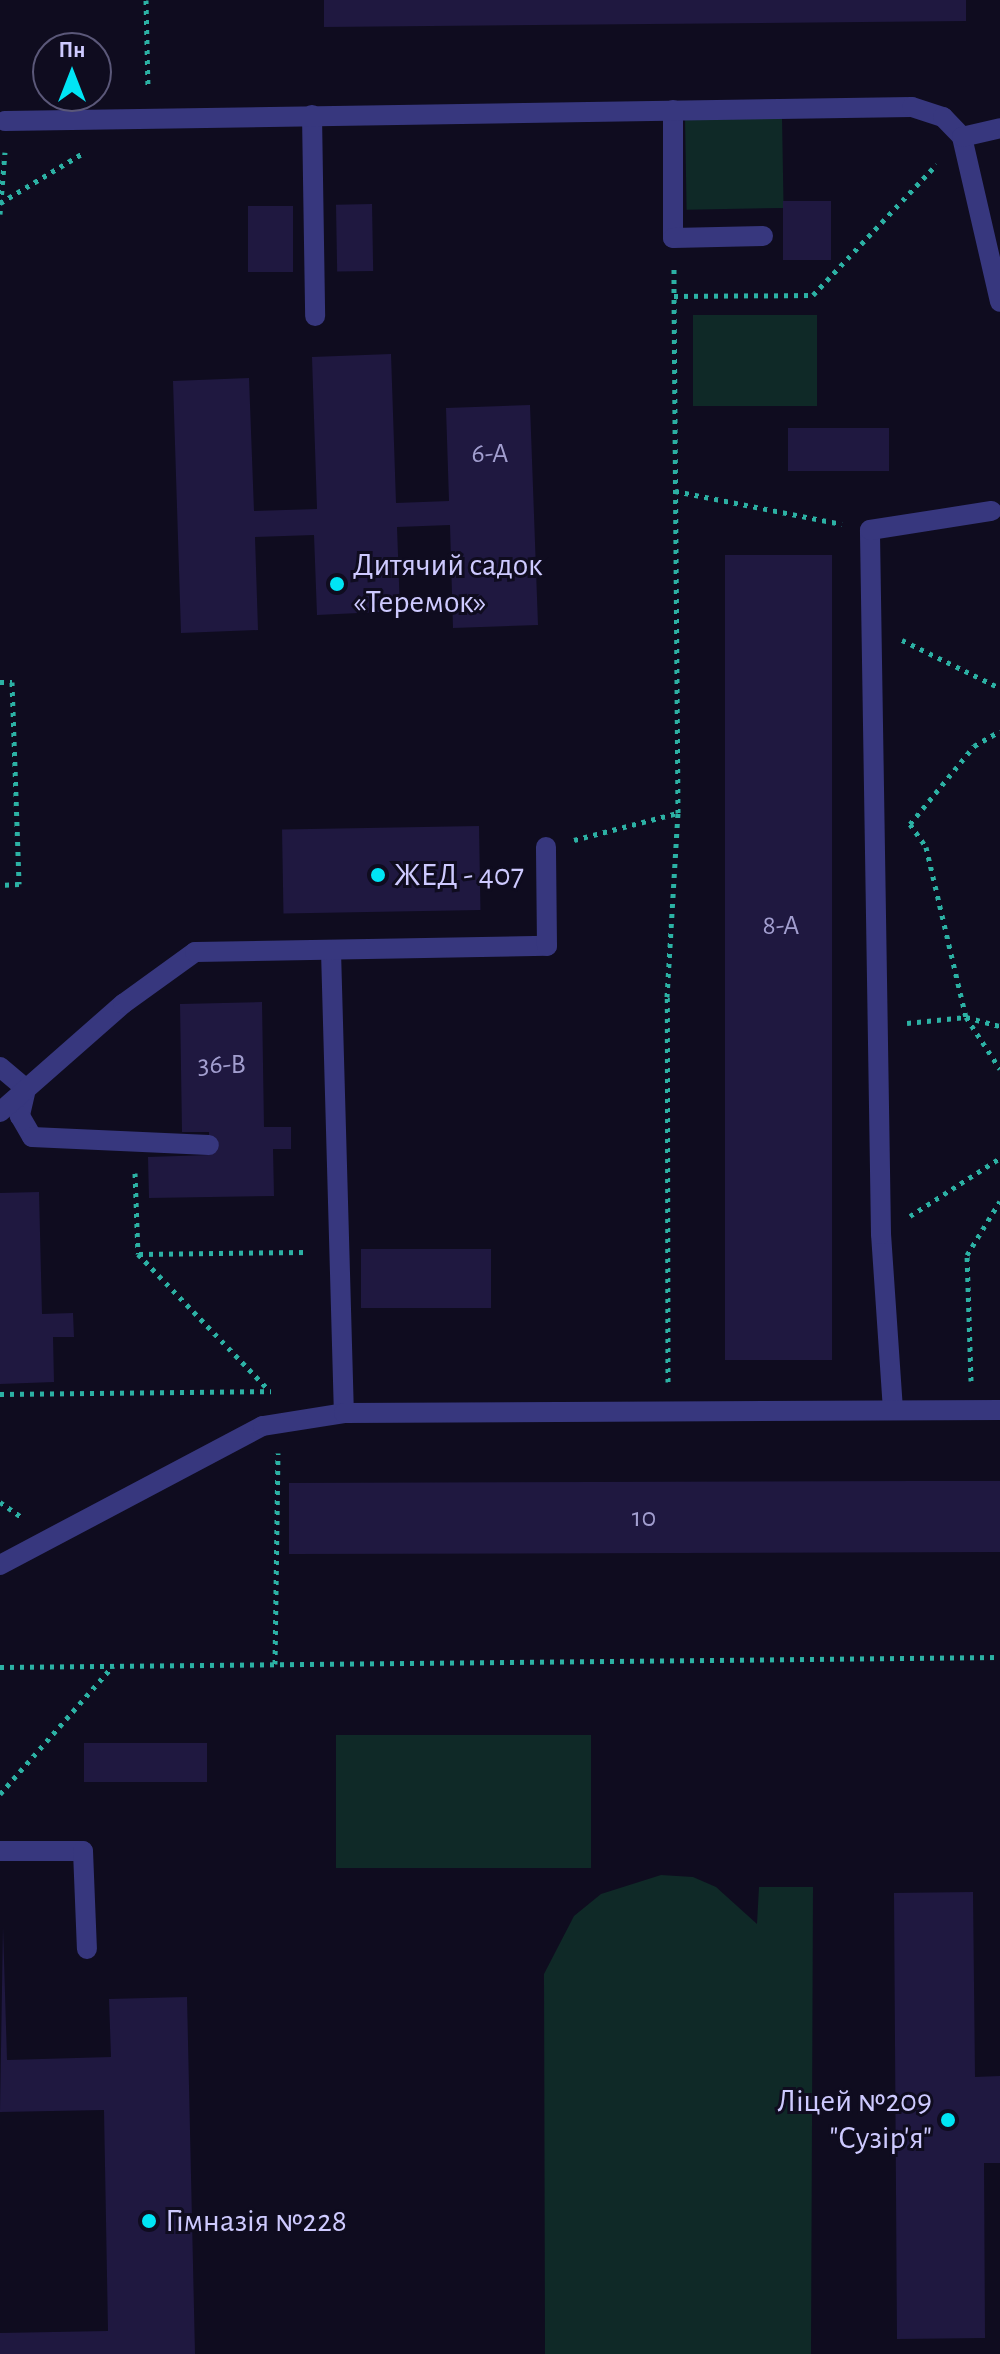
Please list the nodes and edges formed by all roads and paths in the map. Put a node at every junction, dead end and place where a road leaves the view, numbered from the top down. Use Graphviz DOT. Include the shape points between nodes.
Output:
graph roads {
  1 [pos="146,0"];
  2 [pos="673,110"];
  3 [pos="312,115"];
  4 [pos="148,117"];
  5 [pos="5,121"];
  6 [pos="1000,128"];
  7 [pos="962,137"];
  8 [pos="96,146"];
  9 [pos="5,197"];
  10 [pos="0,203"];
  11 [pos="0,214"];
  12 [pos="763,236"];
  13 [pos="673,238"];
  14 [pos="674,296"];
  15 [pos="1000,302"];
  16 [pos="315,316"];
  17 [pos="675,491"];
  18 [pos="992,511"];
  19 [pos="870,530"];
  20 [pos="873,607"];
  21 [pos="0,682"];
  22 [pos="1000,688"];
  23 [pos="1000,731"];
  24 [pos="678,813"];
  25 [pos="910,824"];
  26 [pos="546,847"];
  27 [pos="875,862"];
  28 [pos="0,885"];
  29 [pos="331,951"];
  30 [pos="966,1017"];
  31 [pos="878,1026"];
  32 [pos="1000,1026"];
  33 [pos="0,1067"];
  34 [pos="1000,1069"];
  35 [pos="26,1089"];
  36 [pos="0,1112"];
  37 [pos="134,1144"];
  38 [pos="209,1145"];
  39 [pos="1000,1158"];
  40 [pos="1000,1201"];
  41 [pos="881,1234"];
  42 [pos="341,1252"];
  43 [pos="138,1254"];
  44 [pos="270,1390"];
  45 [pos="0,1394"];
  46 [pos="285,1395"];
  47 [pos="893,1410"];
  48 [pos="972,1410"];
  49 [pos="1000,1410"];
  50 [pos="668,1412"];
  51 [pos="344,1413"];
  52 [pos="279,1423"];
  53 [pos="0,1565"];
  54 [pos="1000,1657"];
  55 [pos="275,1664"];
  56 [pos="113,1666"];
  57 [pos="0,1667"];
  58 [pos="0,1794"];
  59 [pos="0,1851"];
  60 [pos="87,1949"];
  1 -- 4 [label="path"];
  2 -- 3 [label="lane"];
  2 -- 7 [label="lane" via="912,107 943,117"];
  2 -- 13 [label="lane"];
  3 -- 4 [label="lane"];
  3 -- 16 [label="lane"];
  4 -- 5 [label="lane"];
  5 -- 9 [label="path"];
  6 -- 7 [label="lane"];
  7 -- 14 [label="path" via="813,295"];
  7 -- 15 [label="lane"];
  8 -- 9 [label="path"];
  9 -- 10 [label="path"];
  9 -- 11 [label="path"];
  12 -- 13 [label="lane"];
  13 -- 14 [label="path"];
  14 -- 17 [label="path"];
  17 -- 19 [label="path"];
  17 -- 24 [label="path"];
  18 -- 19 [label="lane"];
  19 -- 20 [label="lane"];
  20 -- 22 [label="path" via="909,648"];
  20 -- 27 [label="lane"];
  21 -- 28 [label="path" via="12,682 19,884"];
  23 -- 25 [label="path" via="974,746"];
  24 -- 26 [label="path"];
  24 -- 50 [label="path" via="667,997"];
  25 -- 27 [label="path"];
  25 -- 30 [label="path" via="926,847"];
  26 -- 29 [label="lane" via="547,946"];
  27 -- 31 [label="lane"];
  29 -- 35 [label="lane" via="195,952 123,1004"];
  29 -- 42 [label="lane"];
  30 -- 31 [label="path"];
  30 -- 32 [label="path"];
  30 -- 34 [label="path"];
  31 -- 41 [label="lane"];
  33 -- 35 [label="lane"];
  35 -- 36 [label="lane"];
  35 -- 37 [label="lane" via="20,1116 32,1137"];
  37 -- 38 [label="lane"];
  37 -- 43 [label="path"];
  39 -- 41 [label="path"];
  40 -- 48 [label="path" via="967,1255"];
  41 -- 47 [label="lane"];
  42 -- 43 [label="path"];
  42 -- 51 [label="lane"];
  43 -- 44 [label="path"];
  44 -- 45 [label="path"];
  44 -- 46 [label="path"];
  47 -- 48 [label="lane"];
  47 -- 50 [label="lane"];
  48 -- 49 [label="lane"];
  50 -- 51 [label="lane"];
  51 -- 52 [label="lane"];
  52 -- 53 [label="lane"];
  52 -- 55 [label="path"];
  54 -- 55 [label="path"];
  55 -- 56 [label="path"];
  56 -- 57 [label="path"];
  56 -- 58 [label="path"];
  59 -- 60 [label="lane" via="83,1851"];
}
